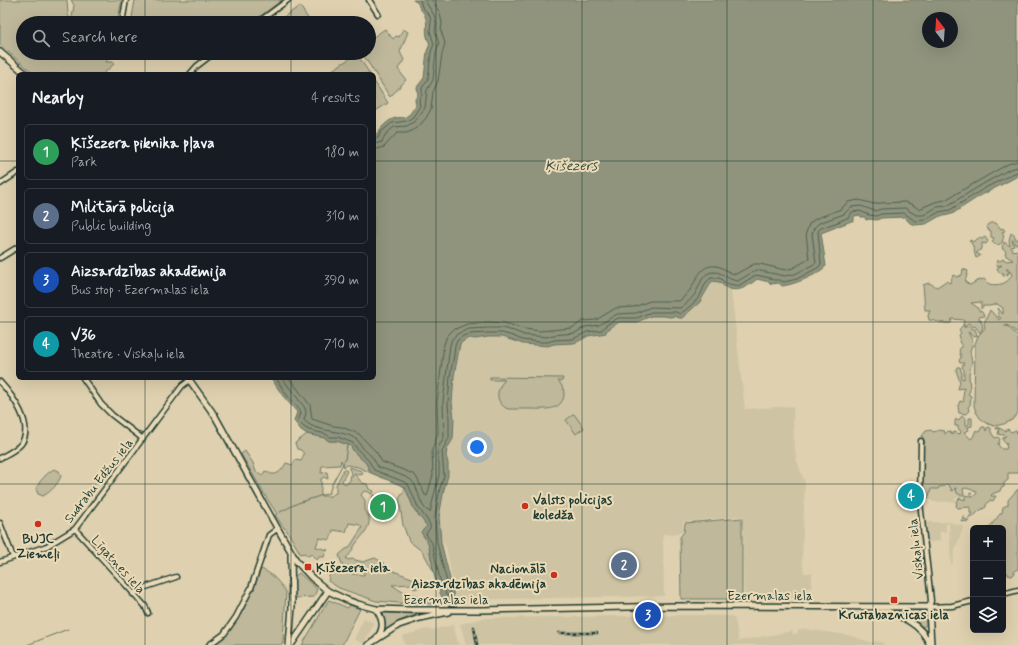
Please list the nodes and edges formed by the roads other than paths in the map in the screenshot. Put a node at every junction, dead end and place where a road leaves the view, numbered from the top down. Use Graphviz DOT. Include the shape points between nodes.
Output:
graph roads {
  1 [pos="126,0"];
  2 [pos="288,0"];
  3 [pos="369,0"];
  4 [pos="378,14"];
  5 [pos="123,16"];
  6 [pos="266,16"];
  7 [pos="0,52"];
  8 [pos="205,60"];
  9 [pos="24,72"];
  10 [pos="192,72"];
  11 [pos="16,173"];
  12 [pos="0,184"];
  13 [pos="16,248"];
  14 [pos="0,258"];
  15 [pos="84,380"];
  16 [pos="188,380"];
  17 [pos="190,380"];
  18 [pos="0,382"];
  19 [pos="143,439"];
  20 [pos="921,441"];
  21 [pos="0,458"];
  22 [pos="0,523"];
  23 [pos="75,529"];
  24 [pos="277,529"];
  25 [pos="291,554"];
  26 [pos="13,557"];
  27 [pos="0,562"];
  28 [pos="176,577"];
  29 [pos="1018,590"];
  30 [pos="328,591"];
  31 [pos="1006,593"];
  32 [pos="133,594"];
  33 [pos="970,602"];
  34 [pos="872,606"];
  35 [pos="929,607"];
  36 [pos="376,609"];
  37 [pos="455,610"];
  38 [pos="148,613"];
  39 [pos="930,626"];
  40 [pos="921,630"];
  41 [pos="375,640"];
  42 [pos="209,645"];
  43 [pos="290,645"];
  44 [pos="368,645"];
  45 [pos="930,645"];
  1 -- 5 [label="street"];
  2 -- 6 [label="street"];
  3 -- 4 [label="street"];
  7 -- 9 [label="street"];
  8 -- 10 [label="street"];
  11 -- 12 [label="street"];
  13 -- 14 [label="street"];
  15 -- 19 [label="street" via="101,404"];
  16 -- 19 [label="street, Sudrabu Edžus iela"];
  17 -- 24 [label="street, Ezermalas iela" via="215,416"];
  18 -- 21 [label="street" via="17,404 25,429 20,445"];
  19 -- 23 [label="street, Sudrabu Edžus iela"];
  20 -- 35 [label="street, Viskaļu iela" via="920,502 931,601"];
  22 -- 26 [label="street"];
  23 -- 26 [label="street, Sudrabu Edžus iela" via="47,546"];
  23 -- 32 [label="street, Līgatnes iela"];
  24 -- 25 [label="street, Ezermalas iela"];
  24 -- 42 [label="street" via="269,535 251,588 236,617 224,634"];
  25 -- 30 [label="street, Ezermalas iela" via="304,570"];
  25 -- 43 [label="street"];
  26 -- 27 [label="street, Sudrabu Edžus iela"];
  28 -- 32 [label="street"];
  29 -- 31 [label="street"];
  30 -- 36 [label="street, Ezermalas iela"];
  30 -- 43 [label="street"];
  32 -- 38 [label="street, Līgatnes iela"];
  33 -- 35 [label="street, Ezermalas iela"];
  34 -- 35 [label="street, Ezermalas iela"];
  34 -- 37 [label="street, Ezermalas iela"];
  34 -- 40 [label="street, Ezermalas iela" via="906,619"];
  35 -- 39 [label="street"];
  36 -- 37 [label="street, Ezermalas iela"];
  36 -- 41 [label="street" via="382,625"];
  37 -- 41 [label="street" via="399,625"];
  39 -- 40 [label="street"];
  39 -- 45 [label="street"];
  40 -- 45 [label="street, Ezermalas iela"];
  41 -- 44 [label="street"];
}
